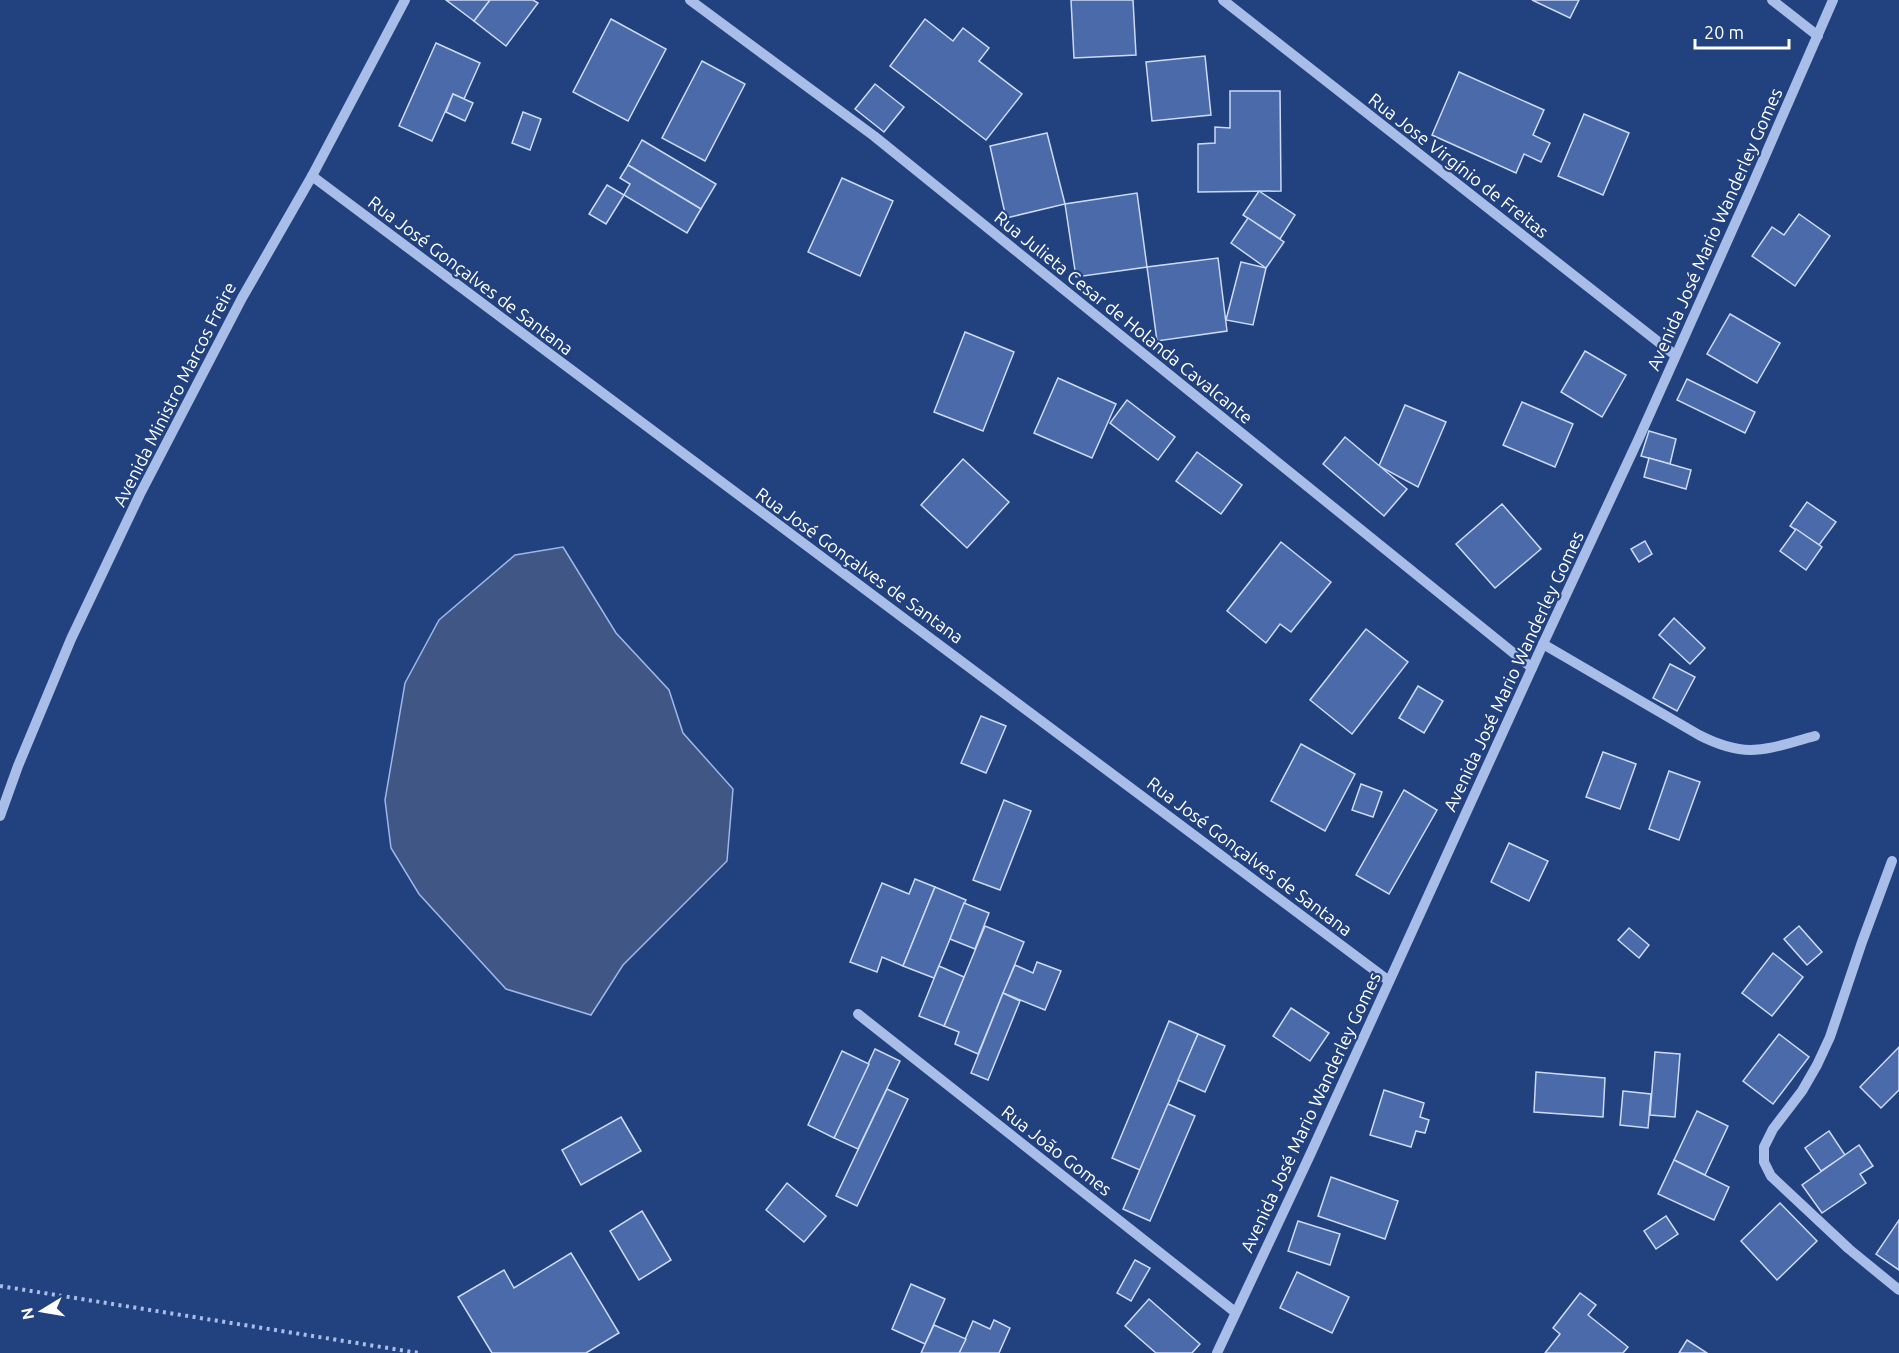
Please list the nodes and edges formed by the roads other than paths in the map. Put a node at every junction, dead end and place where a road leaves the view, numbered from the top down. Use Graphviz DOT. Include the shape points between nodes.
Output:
graph roads {
  1 [pos="405,0"];
  2 [pos="690,0"];
  3 [pos="1223,0"];
  4 [pos="1772,0"];
  5 [pos="1833,0"];
  6 [pos="1818,36"];
  7 [pos="312,176"];
  8 [pos="1675,355"];
  9 [pos="1543,644"];
  10 [pos="1532,668"];
  11 [pos="1815,735"];
  12 [pos="0,816"];
  13 [pos="1892,861"];
  14 [pos="1389,981"];
  15 [pos="858,1014"];
  16 [pos="1899,1290"];
  17 [pos="1235,1312"];
  18 [pos="1217,1353"];
  1 -- 7 [label="street, Avenida Ministro Marcos Freire"];
  2 -- 10 [label="street, Rua Julieta Cesar de Holanda Cavalcante" via="884,144"];
  3 -- 8 [label="street, Rua Jose Virgínio de Freitas"];
  4 -- 6 [label="street"];
  5 -- 6 [label="street, Avenida José Mario Wanderley Gomes"];
  6 -- 8 [label="street, Avenida José Mario Wanderley Gomes"];
  7 -- 12 [label="street, Avenida Ministro Marcos Freire" via="242,298 140,495 71,639"];
  7 -- 14 [label="street, Rua José Gonçalves de Santana"];
  8 -- 9 [label="street, Avenida José Mario Wanderley Gomes"];
  9 -- 10 [label="street, Avenida José Mario Wanderley Gomes"];
  9 -- 11 [label="street" via="1727,747 1764,749"];
  10 -- 14 [label="street, Avenida José Mario Wanderley Gomes"];
  13 -- 16 [label="street" via="1830,1037 1802,1091 1773,1129 1763,1156 1766,1170 1779,1184"];
  14 -- 17 [label="street, Avenida José Mario Wanderley Gomes"];
  15 -- 17 [label="street, Rua João Gomes"];
  17 -- 18 [label="street, Avenida José Mario Wanderley Gomes"];
}
